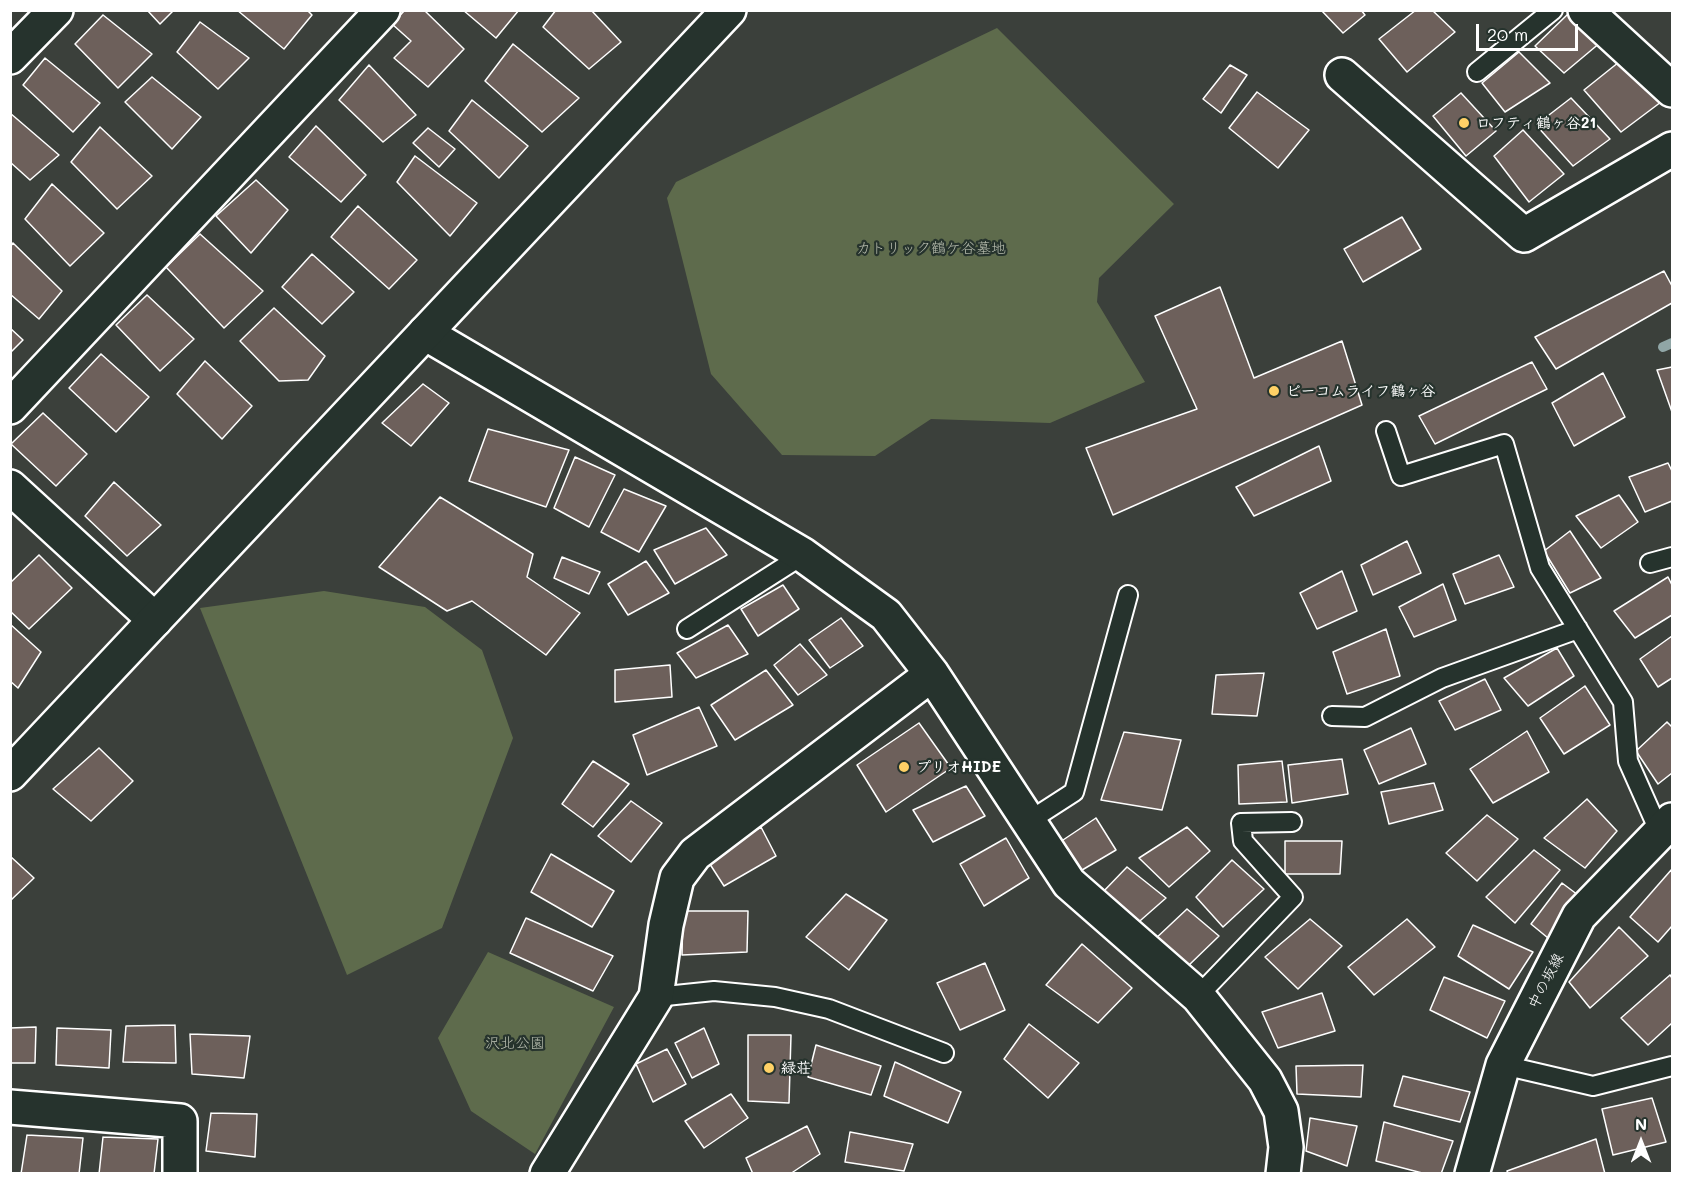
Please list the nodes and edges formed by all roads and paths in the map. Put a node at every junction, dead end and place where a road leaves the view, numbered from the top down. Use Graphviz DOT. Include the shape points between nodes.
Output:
graph roads {
  1 [pos="56,10"];
  2 [pos="382,10"];
  3 [pos="729,10"];
  4 [pos="1553,10"];
  5 [pos="1584,10"];
  6 [pos="12,54"];
  7 [pos="1477,72"];
  8 [pos="1342,75"];
  9 [pos="1672,90"];
  10 [pos="1672,148"];
  11 [pos="425,333"];
  12 [pos="10,407"];
  13 [pos="1386,431"];
  14 [pos="10,487"];
  15 [pos="803,555"];
  16 [pos="1672,557"];
  17 [pos="1650,563"];
  18 [pos="1128,595"];
  19 [pos="155,620"];
  20 [pos="687,629"];
  21 [pos="1578,629"];
  22 [pos="932,674"];
  23 [pos="1332,716"];
  24 [pos="10,774"];
  25 [pos="1029,821"];
  26 [pos="1292,822"];
  27 [pos="1666,827"];
  28 [pos="1198,996"];
  29 [pos="656,997"];
  30 [pos="944,1053"];
  31 [pos="1503,1065"];
  32 [pos="1672,1066"];
  33 [pos="10,1107"];
  34 [pos="180,1173"];
  35 [pos="547,1173"];
  36 [pos="1283,1173"];
  37 [pos="1472,1173"];
  1 -- 6 [label="street"];
  2 -- 12 [label="street"];
  3 -- 11 [label="street"];
  4 -- 7 [label="lane"];
  5 -- 9 [label="street"];
  8 -- 10 [label="street" via="1524,235"];
  11 -- 15 [label="street"];
  11 -- 19 [label="street"];
  13 -- 21 [label="lane" via="1401,476 1504,444 1540,568"];
  14 -- 19 [label="street"];
  15 -- 20 [label="lane"];
  15 -- 22 [label="street" via="886,615"];
  16 -- 17 [label="lane"];
  18 -- 25 [label="lane" via="1074,792"];
  19 -- 24 [label="street"];
  21 -- 23 [label="lane" via="1442,678 1365,717"];
  21 -- 27 [label="lane" via="1623,702 1628,761"];
  22 -- 25 [label="street"];
  22 -- 29 [label="street" via="695,854 677,878"];
  25 -- 28 [label="street" via="1068,883"];
  26 -- 28 [label="lane" via="1241,823 1243,841 1293,897"];
  27 -- 31 [label="street, 中の坂線" via="1580,916"];
  28 -- 36 [label="street" via="1265,1080 1281,1112 1286,1147"];
  29 -- 30 [label="lane" via="714,991 775,997 829,1009"];
  29 -- 35 [label="street"];
  31 -- 32 [label="lane" via="1593,1086"];
  31 -- 37 [label="street, 中の坂線"];
  33 -- 34 [label="street" via="180,1121"];
}
